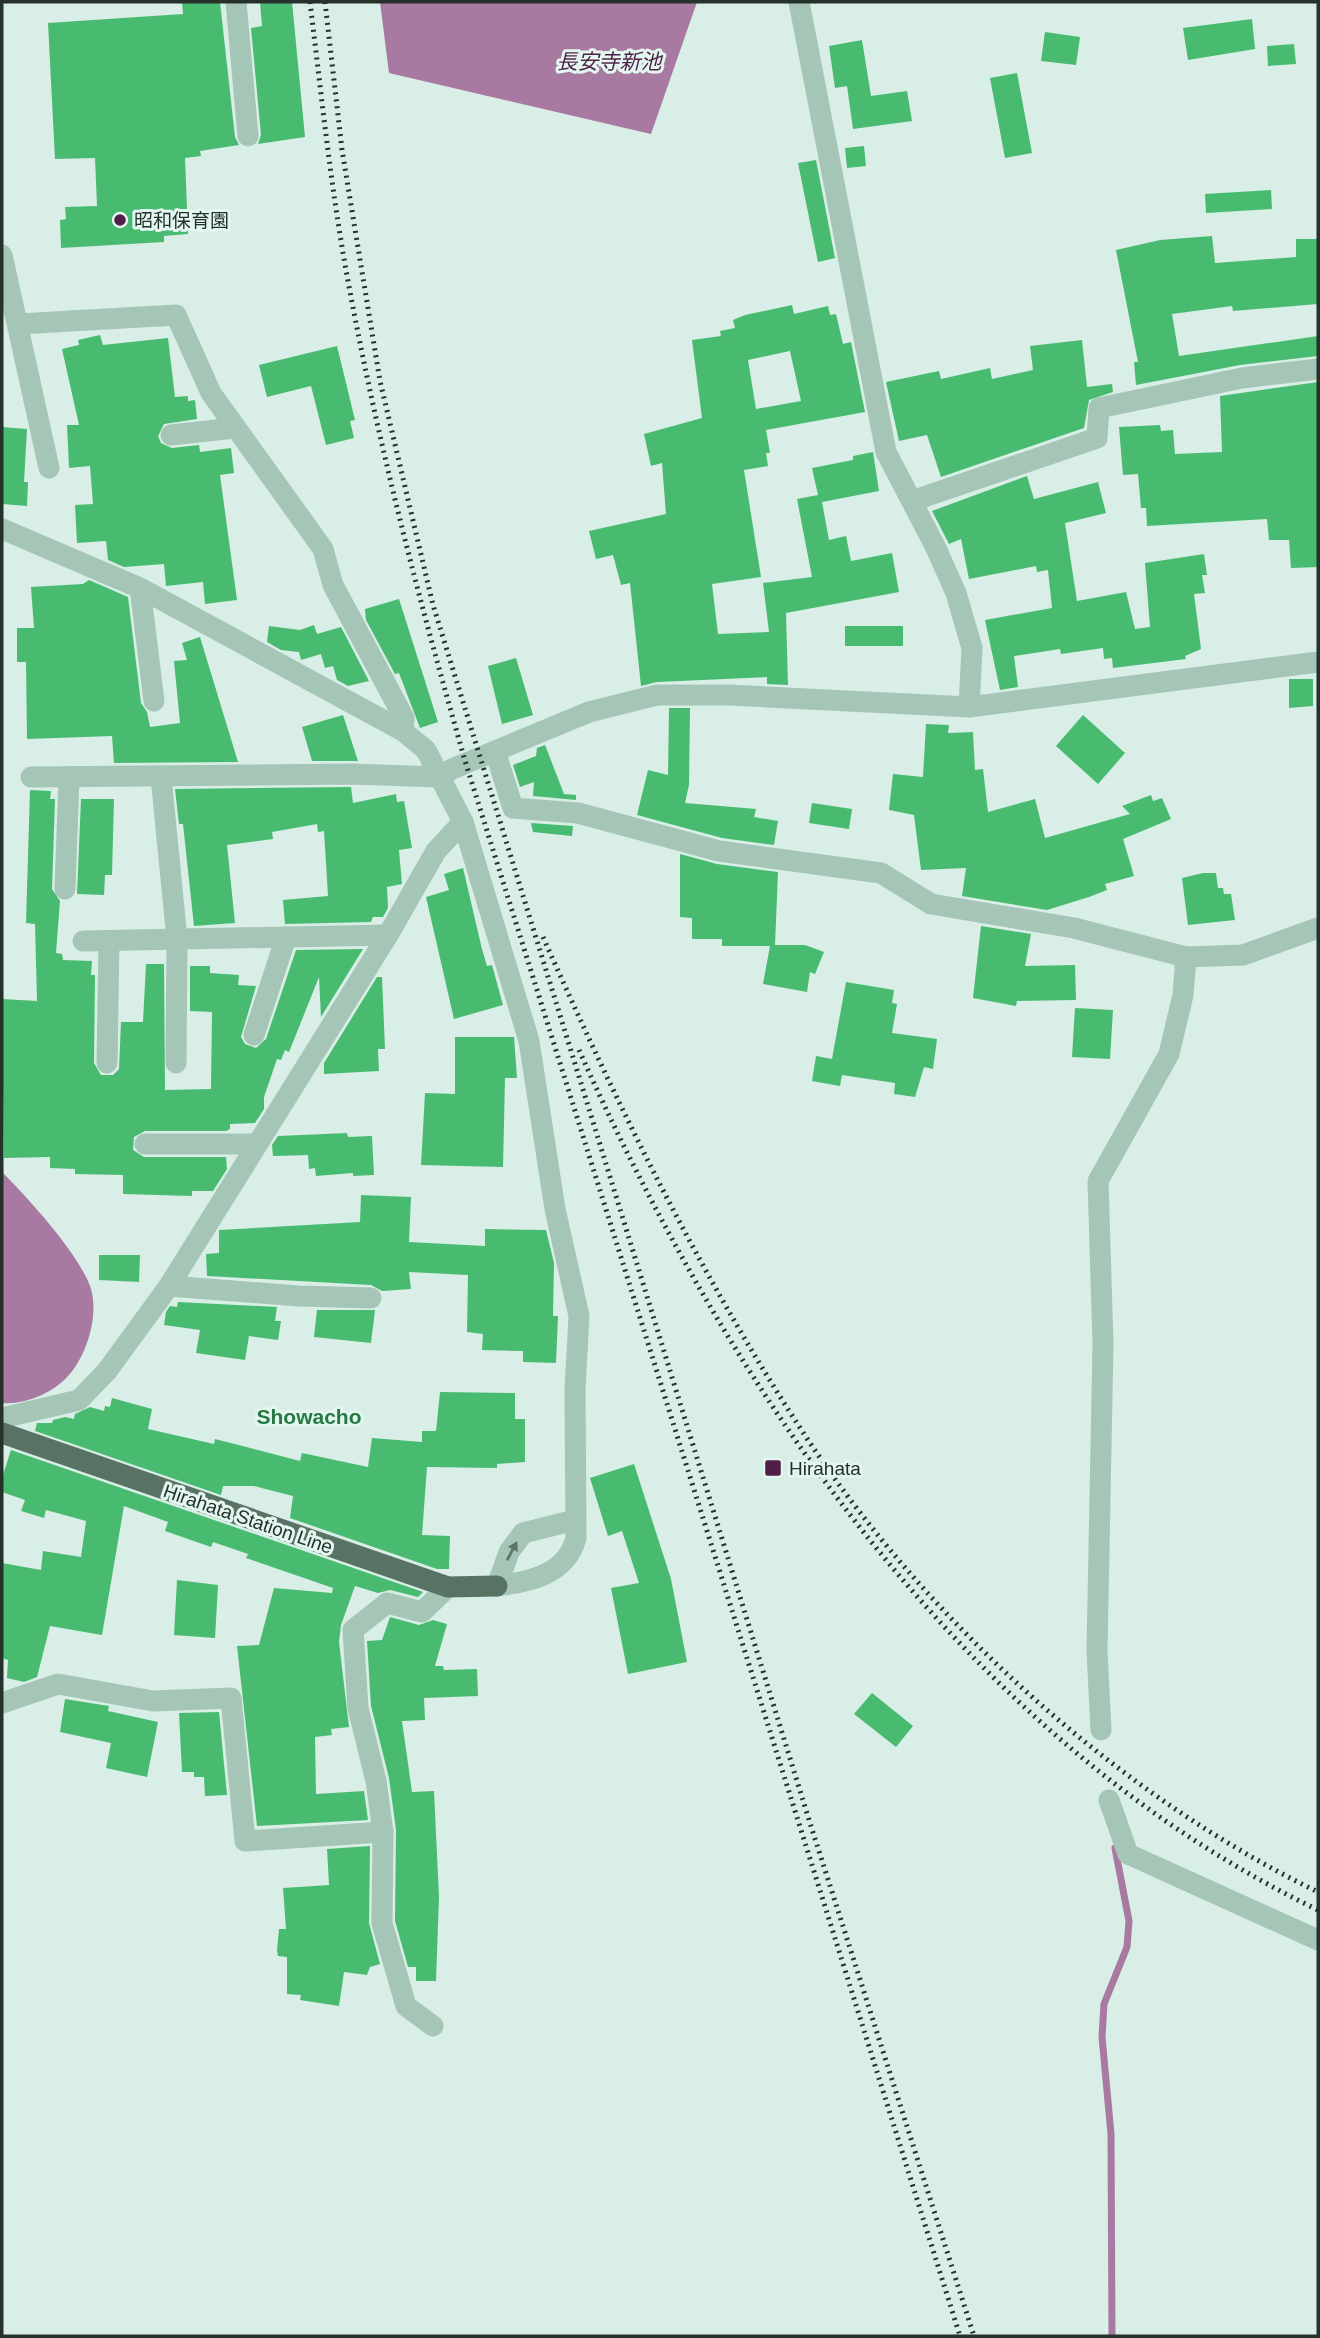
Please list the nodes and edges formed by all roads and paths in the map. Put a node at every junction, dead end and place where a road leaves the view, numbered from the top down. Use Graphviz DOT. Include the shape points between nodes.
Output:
graph roads {
  1 [pos="236,2"];
  2 [pos="799,2"];
  3 [pos="248,136"];
  4 [pos="2,255"];
  5 [pos="19,324"];
  6 [pos="1318,369"];
  7 [pos="234,428"];
  8 [pos="171,435"];
  9 [pos="49,468"];
  10 [pos="912,501"];
  11 [pos="2,529"];
  12 [pos="141,588"];
  13 [pos="1318,662"];
  14 [pos="154,701"];
  15 [pos="969,707"];
  16 [pos="403,731"];
  17 [pos="495,751"];
  18 [pos="32,777"];
  19 [pos="69,777"];
  20 [pos="161,777"];
  21 [pos="440,777"];
  22 [pos="463,822"];
  23 [pos="65,889"];
  24 [pos="1318,928"];
  25 [pos="388,935"];
  26 [pos="286,937"];
  27 [pos="177,939"];
  28 [pos="83,941"];
  29 [pos="109,941"];
  30 [pos="1186,957"];
  31 [pos="254,1035"];
  32 [pos="107,1063"];
  33 [pos="176,1063"];
  34 [pos="145,1144"];
  35 [pos="257,1144"];
  36 [pos="169,1286"];
  37 [pos="371,1298"];
  38 [pos="2,1418"];
  39 [pos="2,1433"];
  40 [pos="575,1520"];
  41 [pos="497,1586"];
  42 [pos="448,1587"];
  43 [pos="2,1703"];
  44 [pos="1101,1730"];
  45 [pos="1109,1800"];
  46 [pos="383,1832"];
  47 [pos="1318,1940"];
  48 [pos="433,2026"];
  1 -- 3 [label="street"];
  2 -- 10 [label="street" via="886,452"];
  4 -- 5 [label="street"];
  5 -- 7 [label="street" via="176,315 211,393"];
  5 -- 9 [label="street"];
  6 -- 10 [label="street" via="1242,378 1099,408 1097,438"];
  7 -- 8 [label="street"];
  7 -- 16 [label="street" via="323,549 333,585 404,718"];
  10 -- 15 [label="street" via="956,593 972,648"];
  11 -- 12 [label="street"];
  12 -- 14 [label="street"];
  12 -- 16 [label="street"];
  13 -- 15 [label="street"];
  15 -- 17 [label="street" via="657,695 589,712"];
  16 -- 21 [label="street" via="426,750"];
  17 -- 21 [label="street"];
  17 -- 30 [label="street" via="513,807 578,813 719,850 881,873 931,904 1074,928"];
  18 -- 19 [label="street"];
  19 -- 20 [label="street"];
  19 -- 23 [label="street"];
  20 -- 21 [label="street"];
  20 -- 27 [label="street"];
  21 -- 22 [label="street"];
  22 -- 25 [label="street" via="436,850"];
  22 -- 40 [label="street" via="529,1041 555,1209 579,1317"];
  24 -- 30 [label="street" via="1243,955"];
  25 -- 26 [label="street"];
  25 -- 35 [label="street"];
  26 -- 27 [label="street"];
  26 -- 31 [label="street"];
  27 -- 29 [label="street"];
  27 -- 33 [label="street"];
  28 -- 29 [label="street"];
  29 -- 32 [label="street"];
  30 -- 44 [label="street" via="1183,995 1169,1054 1098,1181 1103,1344 1097,1651"];
  34 -- 35 [label="street"];
  35 -- 36 [label="street"];
  36 -- 37 [label="street"];
  36 -- 38 [label="street" via="107,1371 79,1400"];
  39 -- 42 [label="main road, Hirahata Station Line"];
  41 -- 40 [label="street, one-way" via="509,1552 523,1533"];
  40 -- 41 [label="street" via="572,1554 526,1583"];
  41 -- 42 [label="main road, Hirahata Station Line"];
  42 -- 46 [label="street" via="422,1612 387,1603 354,1630 358,1708"];
  43 -- 46 [label="street" via="58,1684 153,1701 231,1698 245,1841"];
  45 -- 47 [label="street" via="1128,1854"];
  46 -- 48 [label="street" via="382,1923 406,2006"];
}
